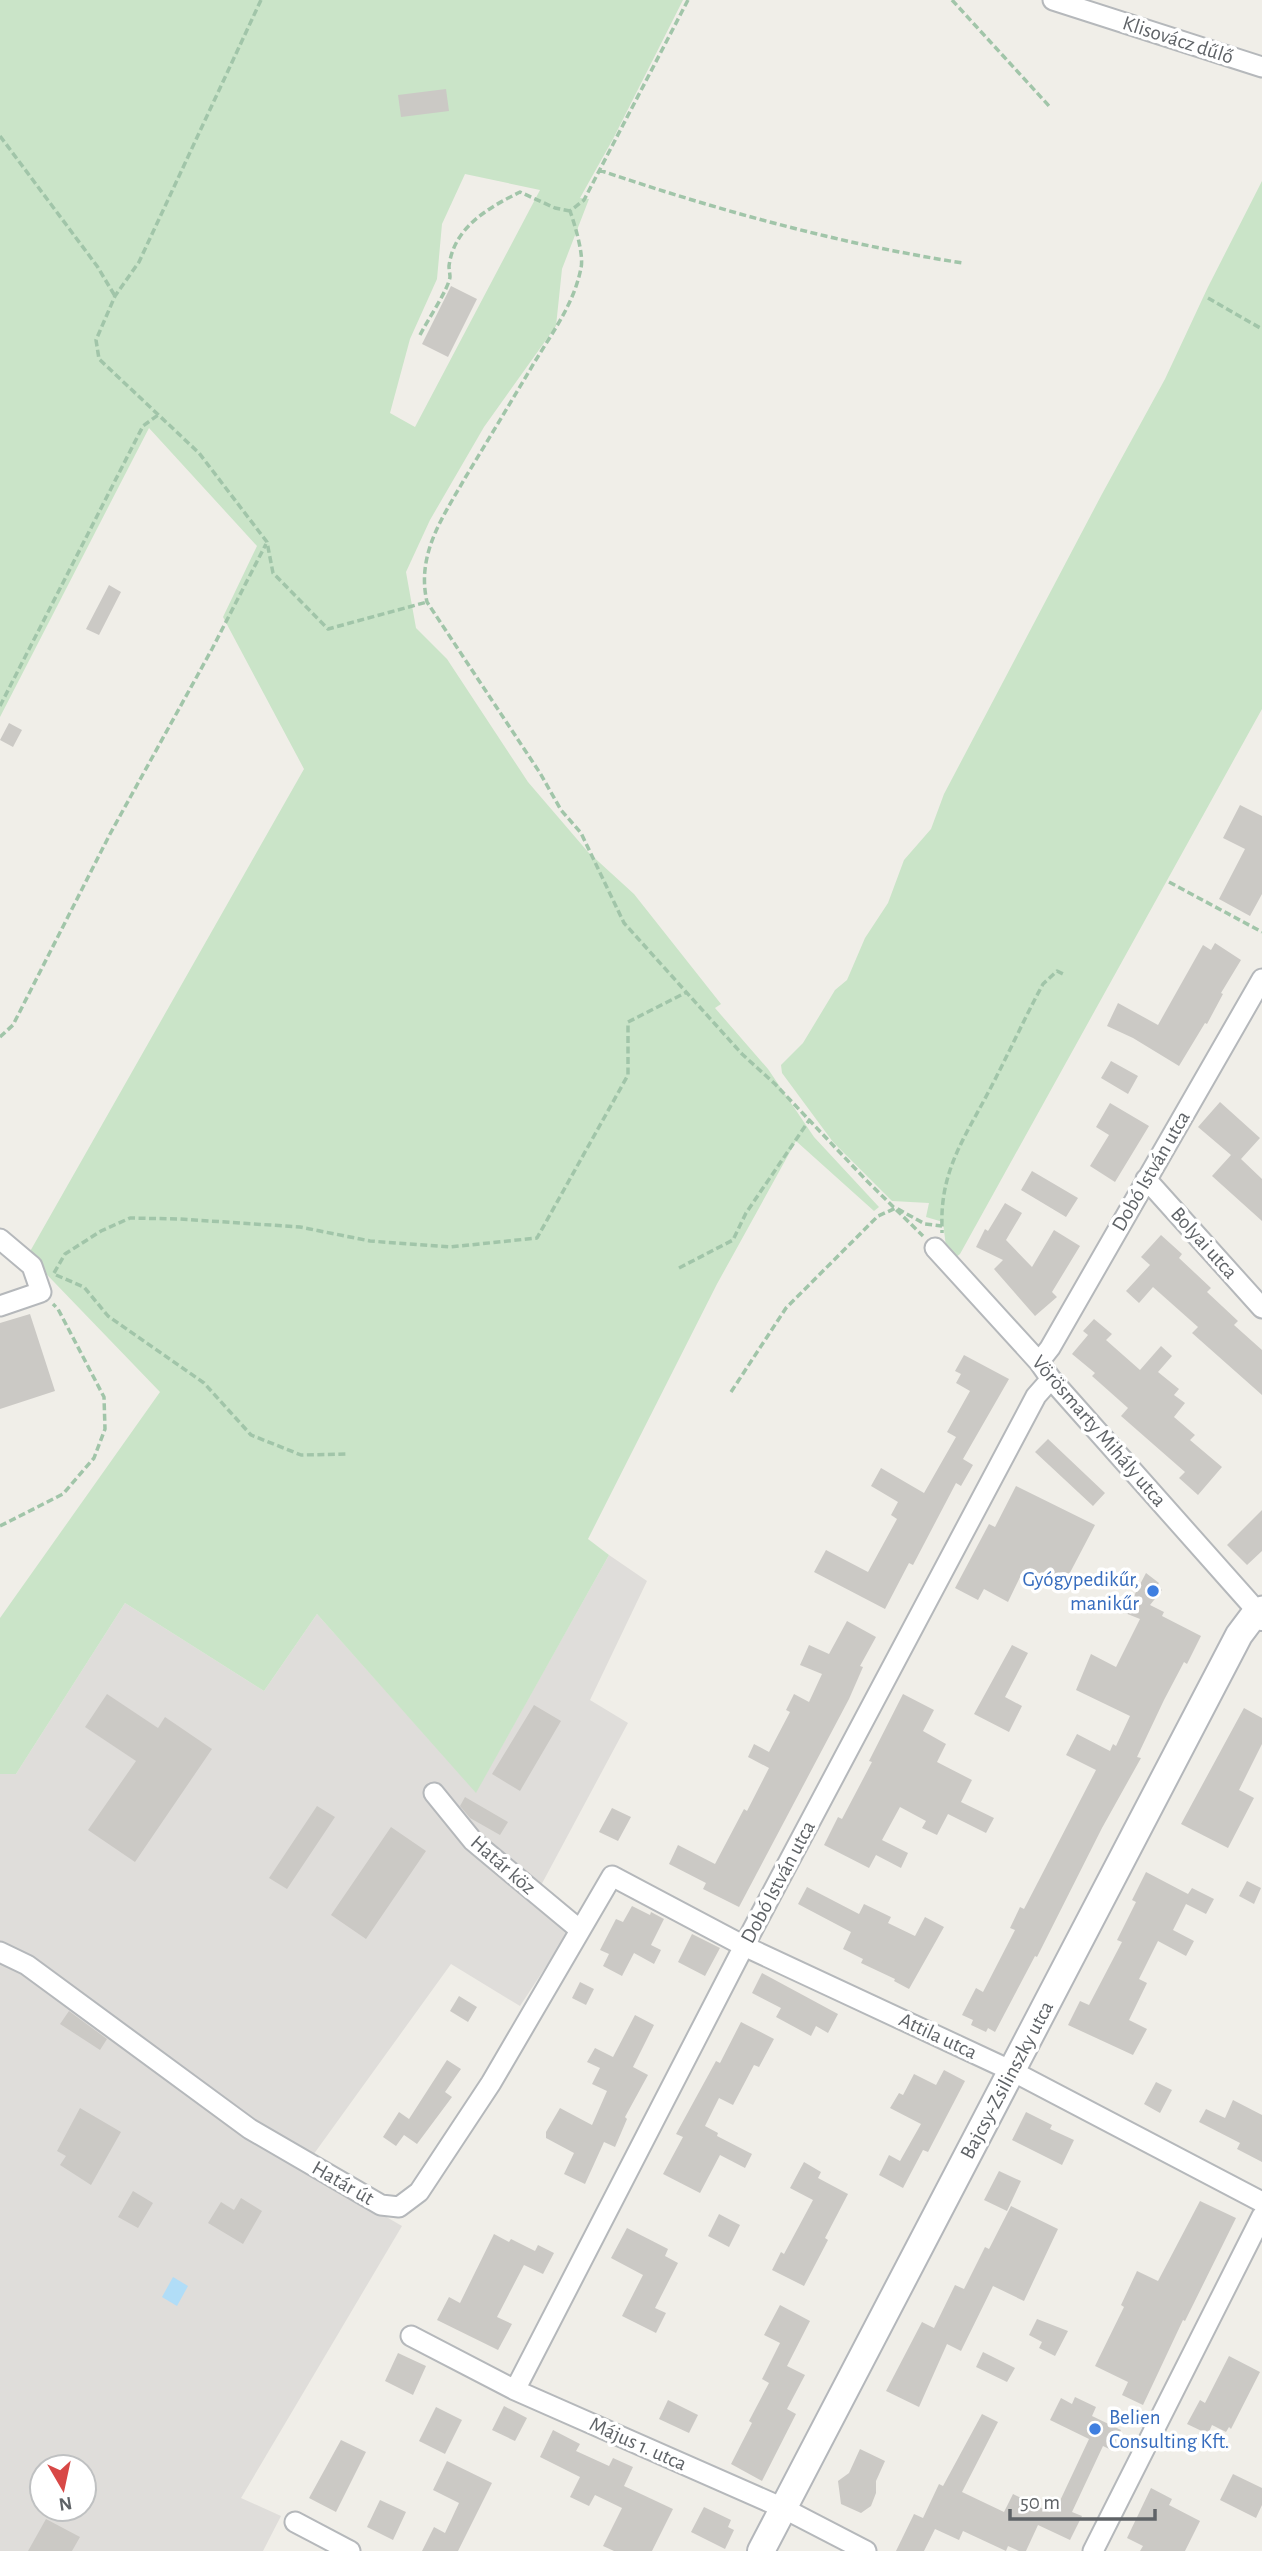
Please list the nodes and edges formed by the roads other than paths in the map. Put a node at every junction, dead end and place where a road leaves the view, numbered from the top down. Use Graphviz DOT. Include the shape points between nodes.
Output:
graph roads {
  1 [pos="1054,0"];
  2 [pos="1262,67"];
  3 [pos="1262,979"];
  4 [pos="1146,1179"];
  5 [pos="0,1239"];
  6 [pos="939,1252"];
  7 [pos="0,1306"];
  8 [pos="1262,1308"];
  9 [pos="1039,1362"];
  10 [pos="1051,1379"];
  11 [pos="1260,1611"];
  12 [pos="434,1793"];
  13 [pos="612,1876"];
  14 [pos="580,1930"];
  15 [pos="744,1946"];
  16 [pos="0,1952"];
  17 [pos="1012,2071"];
  18 [pos="1262,2202"];
  19 [pos="1262,2216"];
  20 [pos="411,2336"];
  21 [pos="515,2390"];
  22 [pos="782,2508"];
  23 [pos="295,2522"];
  24 [pos="350,2551"];
  25 [pos="761,2551"];
  26 [pos="866,2551"];
  27 [pos="1093,2551"];
  1 -- 2 [label="street, Klisovácz dűlő"];
  3 -- 4 [label="street, Dobó István utca"];
  4 -- 8 [label="street, Bolyai utca"];
  4 -- 9 [label="street, Dobó István utca"];
  5 -- 7 [label="street" via="32,1266 41,1292"];
  6 -- 9 [label="street, Vörösmarty Mihály utca"];
  9 -- 10 [label="street, Vörösmarty Mihály utca"];
  10 -- 11 [label="street, Vörösmarty Mihály utca"];
  10 -- 15 [label="street, Dobó István utca" via="1036,1396"];
  11 -- 17 [label="street, Bajcsy-Zsilinszky utca" via="1239,1635"];
  12 -- 14 [label="street, Határ köz" via="472,1841"];
  13 -- 14 [label="street, Határ út"];
  13 -- 15 [label="street, Attila utca"];
  14 -- 16 [label="street, Határ út" via="451,2144 419,2192 399,2207 381,2205 250,2129 27,1965"];
  15 -- 17 [label="street, Attila utca"];
  15 -- 21 [label="street, Dobó István utca"];
  17 -- 18 [label="street, Attila utca"];
  17 -- 22 [label="street, Bajcsy-Zsilinszky utca"];
  19 -- 27 [label="street"];
  20 -- 21 [label="street, Május 1. utca"];
  21 -- 22 [label="street, Május 1. utca"];
  22 -- 25 [label="street, Bajcsy-Zsilinszky utca"];
  22 -- 26 [label="street, Május 1. utca"];
  23 -- 24 [label="street"];
}
